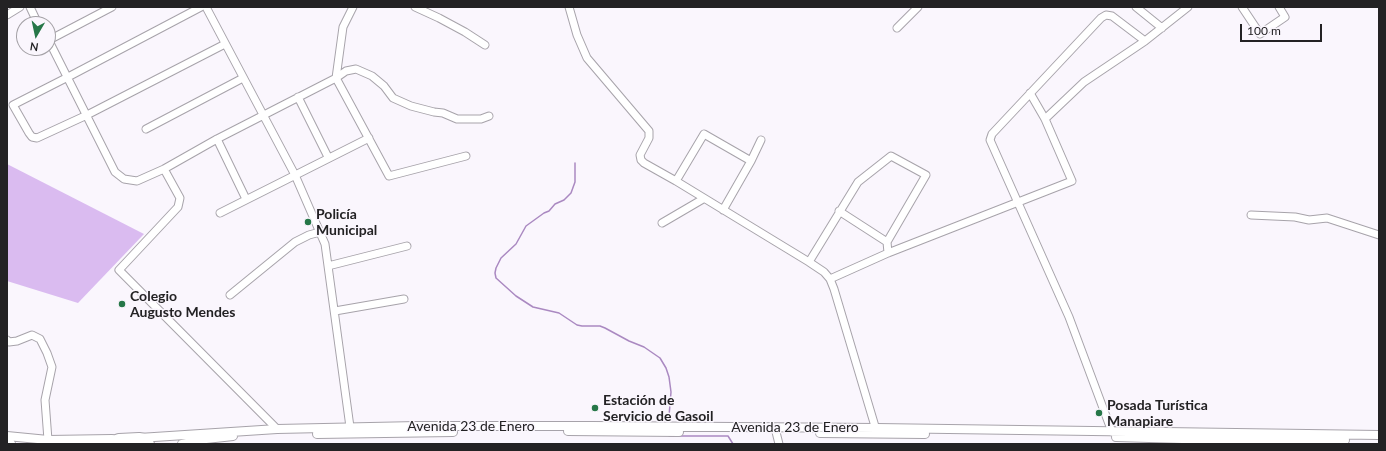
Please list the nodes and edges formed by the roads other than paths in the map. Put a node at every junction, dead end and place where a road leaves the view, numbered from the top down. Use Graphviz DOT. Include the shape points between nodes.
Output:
graph roads {
  1 [pos="20,7"];
  2 [pos="112,7"];
  3 [pos="201,7"];
  4 [pos="206,7"];
  5 [pos="353,7"];
  6 [pos="415,7"];
  7 [pos="569,7"];
  8 [pos="918,7"];
  9 [pos="1136,7"];
  10 [pos="1243,7"];
  11 [pos="1279,7"];
  12 [pos="1187,8"];
  13 [pos="7,15"];
  14 [pos="897,28"];
  15 [pos="1162,28"];
  16 [pos="56,36"];
  17 [pos="1145,41"];
  18 [pos="225,44"];
  19 [pos="485,45"];
  20 [pos="56,55"];
  21 [pos="68,77"];
  22 [pos="243,78"];
  23 [pos="336,78"];
  24 [pos="1030,93"];
  25 [pos="298,97"];
  26 [pos="87,114"];
  27 [pos="263,115"];
  28 [pos="489,116"];
  29 [pos="1045,119"];
  30 [pos="146,129"];
  31 [pos="217,138"];
  32 [pos="369,138"];
  33 [pos="761,140"];
  34 [pos="466,156"];
  35 [pos="328,158"];
  36 [pos="751,161"];
  37 [pos="164,169"];
  38 [pos="295,175"];
  39 [pos="676,181"];
  40 [pos="246,199"];
  41 [pos="703,199"];
  42 [pos="1018,203"];
  43 [pos="723,210"];
  44 [pos="839,211"];
  45 [pos="220,213"];
  46 [pos="1251,215"];
  47 [pos="662,223"];
  48 [pos="320,232"];
  49 [pos="1379,235"];
  50 [pos="886,242"];
  51 [pos="408,246"];
  52 [pos="888,253"];
  53 [pos="809,262"];
  54 [pos="328,266"];
  55 [pos="830,279"];
  56 [pos="230,295"];
  57 [pos="404,299"];
  58 [pos="335,311"];
  59 [pos="7,340"];
  60 [pos="350,427"];
  61 [pos="277,429"];
  62 [pos="877,431"];
  63 [pos="776,432"];
  64 [pos="1112,432"];
  65 [pos="1379,435"];
  66 [pos="7,436"];
  67 [pos="139,438"];
  68 [pos="119,439"];
  69 [pos="48,440"];
  70 [pos="1379,440"];
  71 [pos="7,443"];
  72 [pos="11,444"];
  73 [pos="105,444"];
  74 [pos="149,444"];
  75 [pos="182,444"];
  76 [pos="779,444"];
  1 -- 13 [label="street"];
  2 -- 16 [label="street"];
  3 -- 21 [label="street"];
  4 -- 18 [label="street"];
  5 -- 23 [label="street" via="343,26"];
  6 -- 19 [label="street"];
  7 -- 39 [label="street" via="587,58 649,131 649,138 640,155 642,160"];
  8 -- 14 [label="street"];
  9 -- 15 [label="street"];
  10 -- 11 [label="street" via="1260,34 1285,17"];
  12 -- 15 [label="street"];
  15 -- 17 [label="street"];
  17 -- 24 [label="street" via="1112,16 1106,15"];
  17 -- 29 [label="street" via="1084,82"];
  18 -- 22 [label="street"];
  18 -- 26 [label="street"];
  20 -- 21 [label="street"];
  21 -- 26 [label="street"];
  21 -- 26 [label="street" via="13,105 29,133 36,138"];
  22 -- 27 [label="street"];
  22 -- 30 [label="street"];
  23 -- 25 [label="street"];
  23 -- 28 [label="street" via="346,71 356,69 372,76 393,98 411,106 457,119 481,119"];
  23 -- 32 [label="street"];
  24 -- 29 [label="street"];
  24 -- 42 [label="street" via="992,134 990,140"];
  25 -- 27 [label="street"];
  25 -- 35 [label="street"];
  26 -- 37 [label="street" via="115,172 124,179 136,181"];
  27 -- 31 [label="street"];
  27 -- 38 [label="street"];
  29 -- 42 [label="street" via="1072,181"];
  31 -- 37 [label="street"];
  31 -- 40 [label="street"];
  32 -- 34 [label="street" via="389,176"];
  32 -- 35 [label="street"];
  33 -- 36 [label="street"];
  35 -- 38 [label="street"];
  36 -- 39 [label="street" via="704,134"];
  36 -- 43 [label="street"];
  37 -- 61 [label="street" via="180,198 178,208 119,270"];
  38 -- 40 [label="street"];
  38 -- 48 [label="street"];
  39 -- 41 [label="street"];
  40 -- 45 [label="street"];
  41 -- 43 [label="street"];
  41 -- 47 [label="street"];
  42 -- 52 [label="street"];
  42 -- 64 [label="street" via="1069,317"];
  43 -- 53 [label="street"];
  44 -- 50 [label="street"];
  44 -- 50 [label="street" via="858,182 891,156 926,175"];
  44 -- 53 [label="street"];
  46 -- 49 [label="street" via="1309,220 1327,218"];
  48 -- 54 [label="street" via="325,244"];
  48 -- 56 [label="street" via="295,242"];
  50 -- 52 [label="street"];
  51 -- 54 [label="street"];
  52 -- 55 [label="street"];
  53 -- 55 [label="street"];
  54 -- 58 [label="street"];
  55 -- 62 [label="street"];
  57 -- 58 [label="street"];
  58 -- 60 [label="street"];
  59 -- 69 [label="street" via="17,341 32,335 40,340 47,353 52,367 45,400"];
  60 -- 61 [label="main road, Avenida 23 de Enero"];
  60 -- 62 [label="main road, Avenida 23 de Enero" via="601,426"];
  61 -- 67 [label="main road, Avenida 23 de Enero"];
  62 -- 63 [label="main road, Avenida 23 de Enero"];
  62 -- 64 [label="main road, Avenida 23 de Enero"];
  62 -- 70 [label="main road, Avenida 23 de Enero" via="1216,440"];
  63 -- 75 [label="main road, Avenida 23 de Enero" via="496,431 286,434 235,436"];
  63 -- 76 [label="street"];
  64 -- 65 [label="main road, Avenida 23 de Enero"];
  66 -- 69 [label="main road"];
  67 -- 68 [label="highway"];
  67 -- 74 [label="highway"];
  68 -- 69 [label="main road"];
  68 -- 73 [label="highway"];
  71 -- 72 [label="main road"];
}
